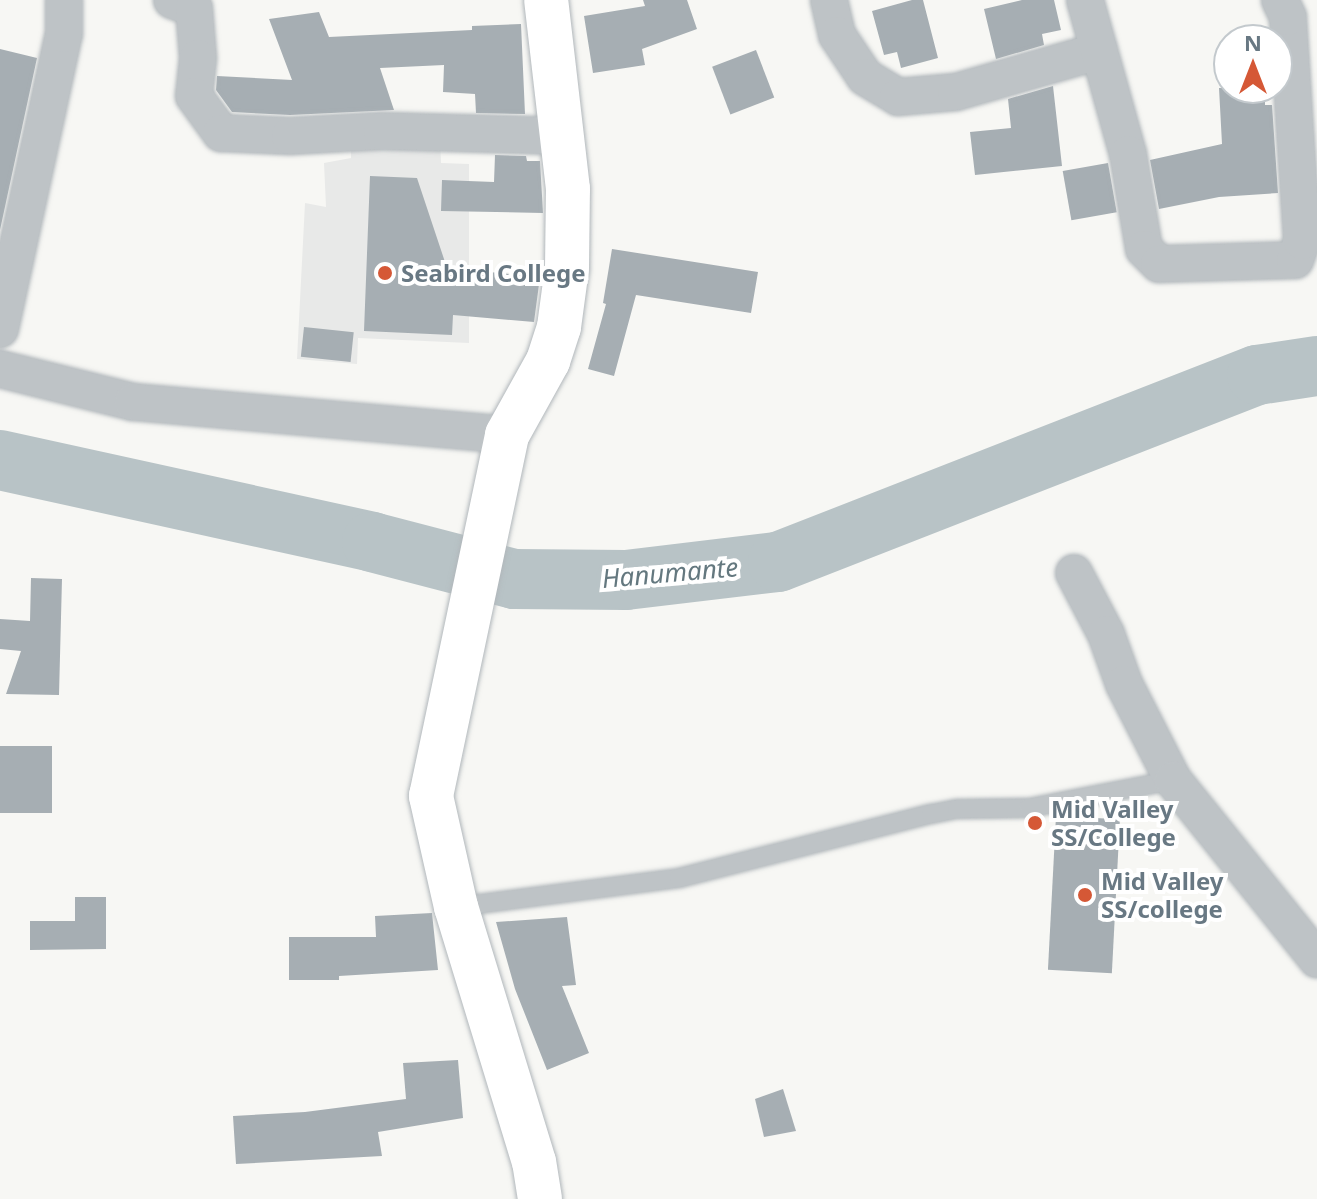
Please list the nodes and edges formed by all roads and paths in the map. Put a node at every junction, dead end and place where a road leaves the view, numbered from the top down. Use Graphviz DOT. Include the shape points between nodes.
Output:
graph roads {
  1 [pos="64,0"];
  2 [pos="172,0"];
  3 [pos="546,0"];
  4 [pos="829,0"];
  5 [pos="1085,0"];
  6 [pos="1280,0"];
  7 [pos="1099,51"];
  8 [pos="562,136"];
  9 [pos="0,329"];
  10 [pos="0,369"];
  11 [pos="506,443"];
  12 [pos="1074,573"];
  13 [pos="1173,780"];
  14 [pos="456,907"];
  15 [pos="1317,959"];
  16 [pos="540,1199"];
  1 -- 9 [label="street" via="64,34"];
  2 -- 8 [label="street" via="194,8 194,96 221,133"];
  3 -- 8 [label="street"];
  4 -- 7 [label="street" via="837,35 865,77 898,97 956,92"];
  5 -- 7 [label="street"];
  6 -- 7 [label="street" via="1288,17 1302,241 1295,260 1159,264 1144,249 1128,154"];
  8 -- 11 [label="street" via="570,226 559,327 548,361"];
  10 -- 11 [label="street" via="133,402"];
  11 -- 14 [label="street" via="431,796"];
  12 -- 13 [label="street"];
  13 -- 14 [label="lane" via="1029,808 931,814 679,878"];
  13 -- 15 [label="street"];
  14 -- 16 [label="street" via="534,1162"];
}
